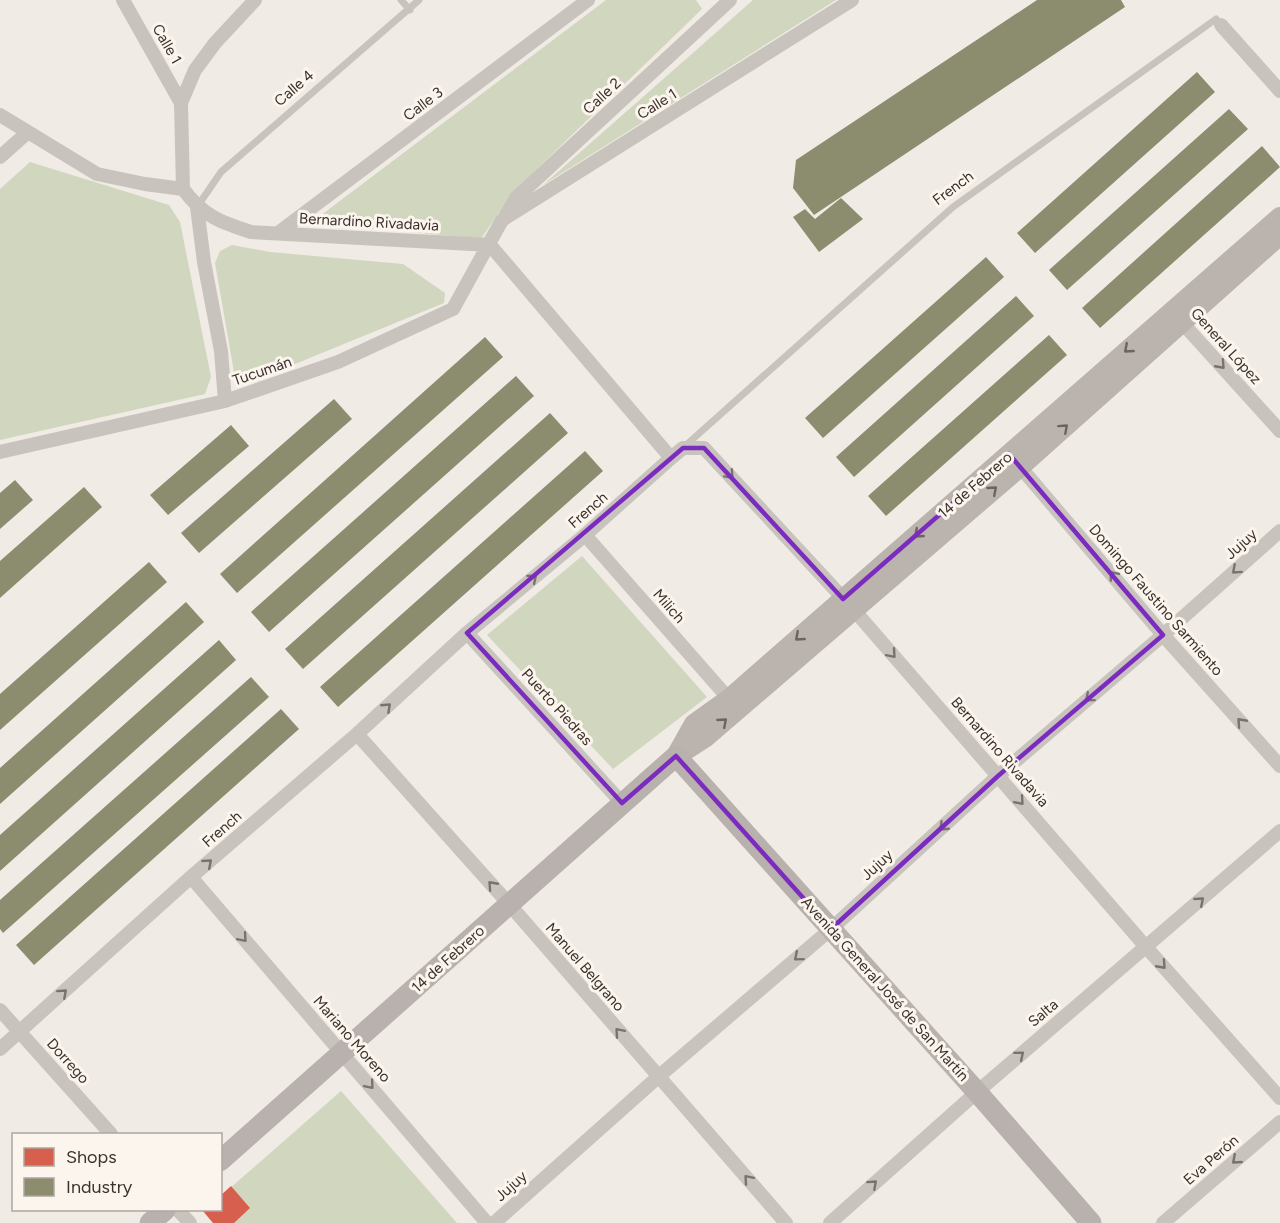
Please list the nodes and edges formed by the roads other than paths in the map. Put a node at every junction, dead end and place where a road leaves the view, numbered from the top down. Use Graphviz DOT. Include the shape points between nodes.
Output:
graph roads {
  1 [pos="123,0"];
  2 [pos="255,0"];
  3 [pos="401,0"];
  4 [pos="419,0"];
  5 [pos="588,0"];
  6 [pos="852,0"];
  7 [pos="723,3"];
  8 [pos="410,10"];
  9 [pos="1219,22"];
  10 [pos="1280,91"];
  11 [pos="182,104"];
  12 [pos="0,115"];
  13 [pos="28,132"];
  14 [pos="0,157"];
  15 [pos="183,189"];
  16 [pos="196,207"];
  17 [pos="1280,216"];
  18 [pos="502,220"];
  19 [pos="278,233"];
  20 [pos="1280,235"];
  21 [pos="490,245"];
  22 [pos="1177,316"];
  23 [pos="225,401"];
  24 [pos="1280,431"];
  25 [pos="683,448"];
  26 [pos="0,452"];
  27 [pos="671,458"];
  28 [pos="1015,461"];
  29 [pos="1280,531"];
  30 [pos="585,535"];
  31 [pos="849,605"];
  32 [pos="467,633"];
  33 [pos="1163,635"];
  34 [pos="729,699"];
  35 [pos="357,734"];
  36 [pos="676,756"];
  37 [pos="1280,766"];
  38 [pos="998,776"];
  39 [pos="622,803"];
  40 [pos="1280,831"];
  41 [pos="191,877"];
  42 [pos="509,904"];
  43 [pos="831,929"];
  44 [pos="1146,947"];
  45 [pos="0,1010"];
  46 [pos="19,1032"];
  47 [pos="0,1049"];
  48 [pos="343,1053"];
  49 [pos="658,1077"];
  50 [pos="977,1092"];
  51 [pos="1280,1098"];
  52 [pos="1280,1122"];
  53 [pos="110,1133"];
  54 [pos="222,1159"];
  55 [pos="163,1211"];
  56 [pos="180,1211"];
  57 [pos="150,1223"];
  58 [pos="190,1223"];
  59 [pos="487,1223"];
  60 [pos="495,1223"];
  61 [pos="786,1223"];
  62 [pos="830,1223"];
  63 [pos="1091,1223"];
  64 [pos="1163,1223"];
  1 -- 11 [label="street, Calle 1"];
  2 -- 11 [label="street" via="195,70"];
  3 -- 8 [label="lane"];
  4 -- 8 [label="lane, Calle 4"];
  5 -- 19 [label="street, Calle 3"];
  6 -- 18 [label="street, Calle 1"];
  7 -- 18 [label="street, Calle 2" via="516,198"];
  8 -- 16 [label="lane, Calle 4" via="221,171"];
  9 -- 10 [label="street"];
  9 -- 25 [label="lane, French" via="953,207"];
  11 -- 15 [label="street"];
  12 -- 13 [label="street"];
  13 -- 14 [label="street"];
  13 -- 15 [label="street" via="97,174"];
  15 -- 16 [label="street, Bernardino Rivadavia"];
  16 -- 19 [label="street, Bernardino Rivadavia" via="225,224 251,232"];
  16 -- 23 [label="street" via="221,351"];
  17 -- 22 [label="main road, 14 de Febrero"];
  18 -- 21 [label="street"];
  19 -- 21 [label="street, Bernardino Rivadavia"];
  20 -- 22 [label="main road, 14 de Febrero"];
  21 -- 23 [label="street, Tucumán" via="453,309 338,362"];
  21 -- 27 [label="street"];
  22 -- 24 [label="street, General López, one-way"];
  22 -- 28 [label="main road, 14 de Febrero"];
  23 -- 26 [label="street, Tucumán"];
  25 -- 27 [label="street, French"];
  25 -- 31 [label="street, Bernardino Rivadavia, one-way" via="704,448"];
  27 -- 30 [label="street, French"];
  28 -- 31 [label="main road, 14 de Febrero"];
  33 -- 28 [label="street, Domingo Faustino Sarmiento, one-way"];
  29 -- 33 [label="street, Jujuy, one-way"];
  32 -- 30 [label="street, French, one-way"];
  30 -- 34 [label="street, Milich"];
  31 -- 34 [label="main road, 14 de Febrero, one-way"];
  36 -- 31 [label="main road, 14 de Febrero, one-way" via="706,737"];
  31 -- 38 [label="street, Bernardino Rivadavia, one-way"];
  35 -- 32 [label="street, French, one-way"];
  32 -- 39 [label="street, Puerto Piedras"];
  37 -- 33 [label="street, Domingo Faustino Sarmiento, one-way"];
  33 -- 38 [label="street, Jujuy, one-way"];
  34 -- 36 [label="main road, 14 de Febrero" via="694,724"];
  41 -- 35 [label="street, French, one-way"];
  42 -- 35 [label="street, Manuel Belgrano, one-way"];
  36 -- 39 [label="main road, 14 de Febrero"];
  36 -- 43 [label="main road, Avenida General José de San Martín"];
  38 -- 43 [label="street, Jujuy, one-way"];
  38 -- 44 [label="street, Bernardino Rivadavia, one-way"];
  39 -- 42 [label="main road, 14 de Febrero"];
  44 -- 40 [label="street, Salta, one-way"];
  46 -- 41 [label="street, French, one-way"];
  41 -- 48 [label="street, Mariano Moreno, one-way"];
  42 -- 48 [label="main road, 14 de Febrero"];
  49 -- 42 [label="street, Manuel Belgrano, one-way"];
  43 -- 49 [label="street, Jujuy, one-way"];
  43 -- 50 [label="main road, Avenida General José de San Martín"];
  50 -- 44 [label="street, Salta, one-way"];
  44 -- 51 [label="street, Bernardino Rivadavia, one-way"];
  45 -- 46 [label="street, Dorrego"];
  46 -- 47 [label="street, French"];
  46 -- 53 [label="street, Dorrego"];
  48 -- 54 [label="main road, 14 de Febrero"];
  48 -- 59 [label="street, Mariano Moreno, one-way"];
  49 -- 60 [label="street, Jujuy"];
  61 -- 49 [label="street, Manuel Belgrano, one-way"];
  62 -- 50 [label="street, Salta, one-way"];
  50 -- 63 [label="main road, Avenida General José de San Martín"];
  52 -- 64 [label="street, Eva Perón, one-way"];
  55 -- 57 [label="main road"];
  56 -- 58 [label="street"];
}
